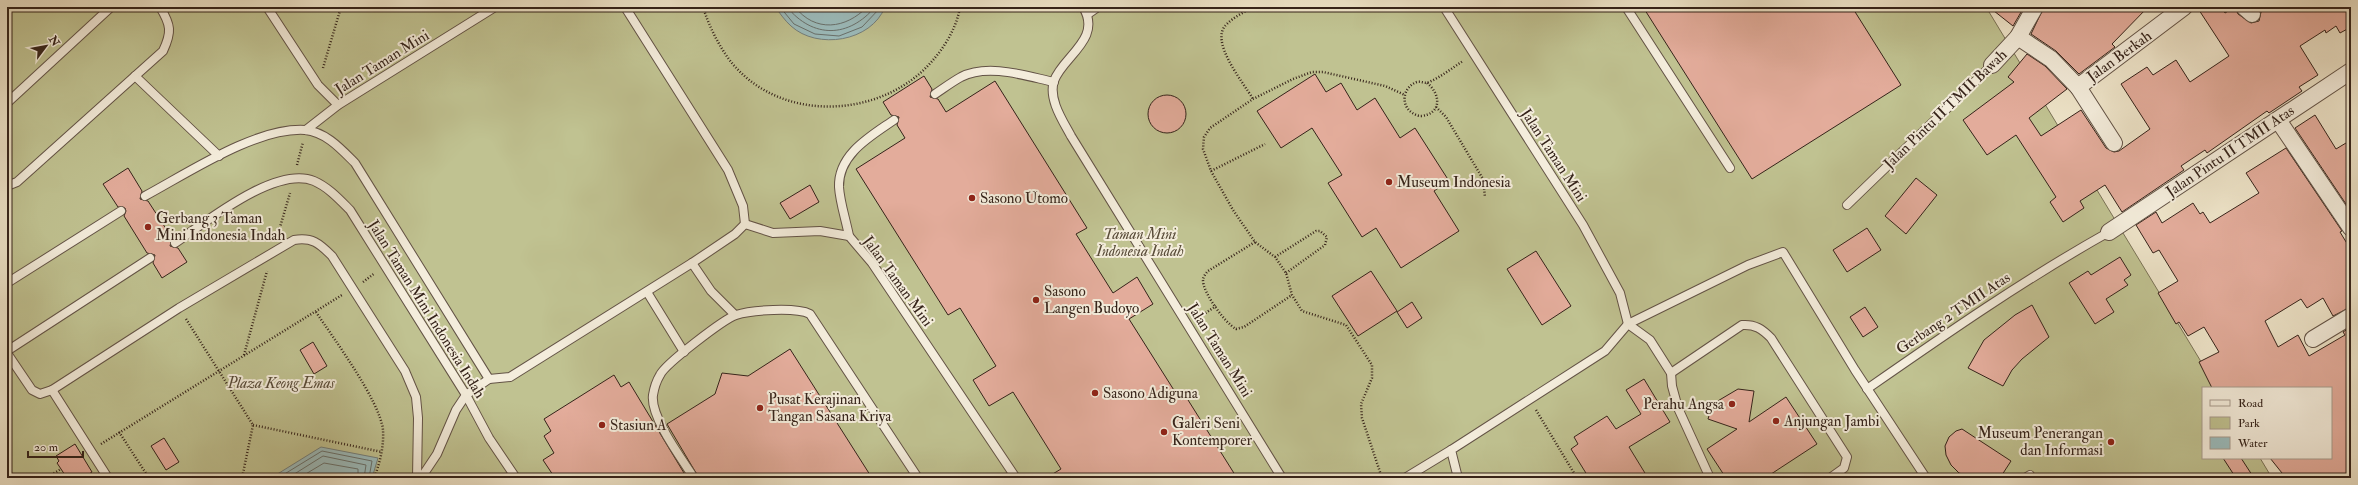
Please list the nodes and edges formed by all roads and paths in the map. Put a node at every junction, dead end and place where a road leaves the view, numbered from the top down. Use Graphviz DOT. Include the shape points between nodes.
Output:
graph roads {
  1 [pos="111,7"];
  2 [pos="160,7"];
  3 [pos="267,7"];
  4 [pos="495,7"];
  5 [pos="625,7"];
  6 [pos="703,7"];
  7 [pos="960,7"];
  8 [pos="1098,7"];
  9 [pos="1253,7"];
  10 [pos="1444,7"];
  11 [pos="1626,7"];
  12 [pos="2035,7"];
  13 [pos="2184,7"];
  14 [pos="1085,10"];
  15 [pos="2018,37"];
  16 [pos="1474,55"];
  17 [pos="1992,65"];
  18 [pos="2351,71"];
  19 [pos="135,76"];
  20 [pos="1054,82"];
  21 [pos="1428,83"];
  22 [pos="2078,87"];
  23 [pos="935,94"];
  24 [pos="1404,95"];
  25 [pos="1253,99"];
  26 [pos="7,104"];
  27 [pos="338,105"];
  28 [pos="1436,107"];
  29 [pos="894,120"];
  30 [pos="2278,120"];
  31 [pos="306,130"];
  32 [pos="2114,143"];
  33 [pos="1265,144"];
  34 [pos="219,156"];
  35 [pos="1730,168"];
  36 [pos="1211,171"];
  37 [pos="7,186"];
  38 [pos="145,196"];
  39 [pos="1485,197"];
  40 [pos="1847,205"];
  41 [pos="121,211"];
  42 [pos="745,224"];
  43 [pos="2351,228"];
  44 [pos="2109,232"];
  45 [pos="849,236"];
  46 [pos="1256,242"];
  47 [pos="175,243"];
  48 [pos="1276,257"];
  49 [pos="150,258"];
  50 [pos="692,263"];
  51 [pos="385,267"];
  52 [pos="1286,273"];
  53 [pos="7,283"];
  54 [pos="352,288"];
  55 [pos="647,292"];
  56 [pos="1292,295"];
  57 [pos="1216,306"];
  58 [pos="179,308"];
  59 [pos="316,312"];
  60 [pos="735,315"];
  61 [pos="2351,316"];
  62 [pos="1628,324"];
  63 [pos="1188,325"];
  64 [pos="2313,339"];
  65 [pos="7,352"];
  66 [pos="684,352"];
  67 [pos="220,372"];
  68 [pos="1671,373"];
  69 [pos="489,379"];
  70 [pos="1867,389"];
  71 [pos="52,390"];
  72 [pos="466,395"];
  73 [pos="1529,400"];
  74 [pos="253,425"];
  75 [pos="119,432"];
  76 [pos="91,450"];
  77 [pos="1451,450"];
  78 [pos="382,452"];
  79 [pos="61,468"];
  80 [pos="46,478"];
  81 [pos="108,478"];
  82 [pos="149,478"];
  83 [pos="242,478"];
  84 [pos="374,478"];
  85 [pos="417,478"];
  86 [pos="420,478"];
  87 [pos="516,478"];
  88 [pos="694,478"];
  89 [pos="918,478"];
  90 [pos="1016,478"];
  91 [pos="1282,478"];
  92 [pos="1382,478"];
  93 [pos="1405,478"];
  94 [pos="1458,478"];
  95 [pos="1577,478"];
  96 [pos="1710,478"];
  97 [pos="1830,478"];
  98 [pos="1926,478"];
  1 -- 26 [label="lane"];
  2 -- 19 [label="lane" via="169,22 169,38 163,51"];
  3 -- 27 [label="lane" via="318,85"];
  4 -- 27 [label="lane, Jalan Taman Mini"];
  5 -- 42 [label="lane" via="728,170 743,206"];
  6 -- 7 [label="path" via="712,32 729,60 752,82 780,98 805,105 843,108 875,101 898,90 928,67 947,41"];
  8 -- 14 [label="lane"];
  9 -- 25 [label="path" via="1226,24 1220,33 1221,46"];
  10 -- 16 [label="lane, Jalan Taman Mini"];
  11 -- 35 [label="lane"];
  12 -- 15 [label="street, Jalan Pintu II TMII Bawah"];
  13 -- 22 [label="street, Jalan Berkah"];
  14 -- 20 [label="lane" via="1087,28 1079,49 1061,68"];
  15 -- 17 [label="street, Jalan Pintu II TMII Bawah"];
  15 -- 22 [label="street, Jalan Berkah" via="2051,59"];
  16 -- 21 [label="path"];
  16 -- 62 [label="lane, Jalan Taman Mini" via="1583,225 1620,293"];
  17 -- 40 [label="lane, Jalan Pintu II TMII Bawah"];
  18 -- 30 [label="street, Jalan Pintu II TMII Atas"];
  19 -- 34 [label="lane"];
  19 -- 37 [label="lane" via="17,182"];
  20 -- 23 [label="lane" via="987,71 963,76"];
  20 -- 63 [label="lane, Jalan Taman Mini" via="1054,97 1071,136"];
  21 -- 24 [label="path" via="1418,82 1409,86"];
  21 -- 28 [label="path" via="1435,89 1438,98"];
  22 -- 32 [label="street"];
  24 -- 25 [label="path" via="1385,86 1312,72"];
  24 -- 28 [label="path" via="1405,104 1411,112 1420,116 1429,114"];
  25 -- 36 [label="path" via="1210,128 1204,137 1203,149"];
  27 -- 31 [label="lane, Jalan Taman Mini"];
  28 -- 39 [label="path" via="1446,117 1484,179"];
  29 -- 45 [label="lane" via="857,146 843,164 839,186"];
  30 -- 43 [label="street"];
  30 -- 44 [label="street, Jalan Pintu II TMII Atas"];
  31 -- 34 [label="lane" via="272,134"];
  31 -- 69 [label="lane" via="334,142 354,163"];
  33 -- 36 [label="path"];
  34 -- 38 [label="lane"];
  36 -- 46 [label="path" via="1233,210"];
  41 -- 53 [label="lane"];
  42 -- 45 [label="lane, Jalan Taman Mini" via="772,233 820,231"];
  42 -- 50 [label="lane" via="736,234"];
  44 -- 70 [label="lane, Gerbang 2 TMII Atas" via="1983,308"];
  45 -- 90 [label="lane, Jalan Taman Mini" via="872,263"];
  46 -- 48 [label="path"];
  46 -- 57 [label="path" via="1208,271 1203,278 1204,288"];
  47 -- 51 [label="lane, Jalan Taman Mini Indonesia Indah" via="252,192 294,177 313,181 331,192 350,210"];
  48 -- 52 [label="path"];
  48 -- 52 [label="path" via="1316,231 1327,237 1325,245"];
  49 -- 65 [label="lane"];
  50 -- 55 [label="lane"];
  50 -- 60 [label="lane" via="712,291"];
  51 -- 54 [label="path"];
  51 -- 72 [label="lane, Jalan Taman Mini Indonesia Indah"];
  52 -- 56 [label="path"];
  54 -- 58 [label="lane" via="332,256 319,242 306,238 294,240"];
  54 -- 59 [label="path"];
  54 -- 85 [label="lane" via="405,371 416,397"];
  55 -- 66 [label="lane"];
  55 -- 69 [label="lane" via="510,378"];
  56 -- 57 [label="path" via="1244,327 1236,329 1228,324"];
  56 -- 92 [label="path" via="1302,311 1346,325 1372,365 1372,378 1361,404 1362,418"];
  57 -- 63 [label="path"];
  58 -- 67 [label="path"];
  58 -- 71 [label="lane"];
  59 -- 67 [label="path"];
  59 -- 78 [label="path" via="377,409 383,429"];
  60 -- 66 [label="lane"];
  60 -- 89 [label="lane" via="790,309 802,309 810,314"];
  61 -- 64 [label="street"];
  62 -- 68 [label="lane" via="1650,340"];
  62 -- 70 [label="lane" via="1748,265 1783,252"];
  62 -- 73 [label="lane" via="1605,351"];
  63 -- 91 [label="lane, Jalan Taman Mini"];
  65 -- 71 [label="lane" via="32,390 40,394"];
  66 -- 88 [label="lane" via="660,374 653,396 655,413"];
  67 -- 74 [label="path"];
  67 -- 75 [label="path"];
  68 -- 96 [label="lane" via="1678,408"];
  68 -- 97 [label="lane" via="1742,325 1750,324 1763,330 1771,338 1847,457 1844,468"];
  69 -- 72 [label="lane"];
  70 -- 98 [label="lane"];
  71 -- 76 [label="lane"];
  72 -- 86 [label="lane" via="456,410 437,454"];
  72 -- 87 [label="lane, Jalan Taman Mini Indonesia Indah" via="489,438"];
  73 -- 77 [label="lane"];
  73 -- 95 [label="path"];
  74 -- 78 [label="path"];
  74 -- 83 [label="path"];
  75 -- 76 [label="path"];
  75 -- 82 [label="path"];
  76 -- 81 [label="lane"];
  77 -- 93 [label="lane"];
  77 -- 94 [label="lane"];
  78 -- 84 [label="path"];
  79 -- 80 [label="path"];
}
